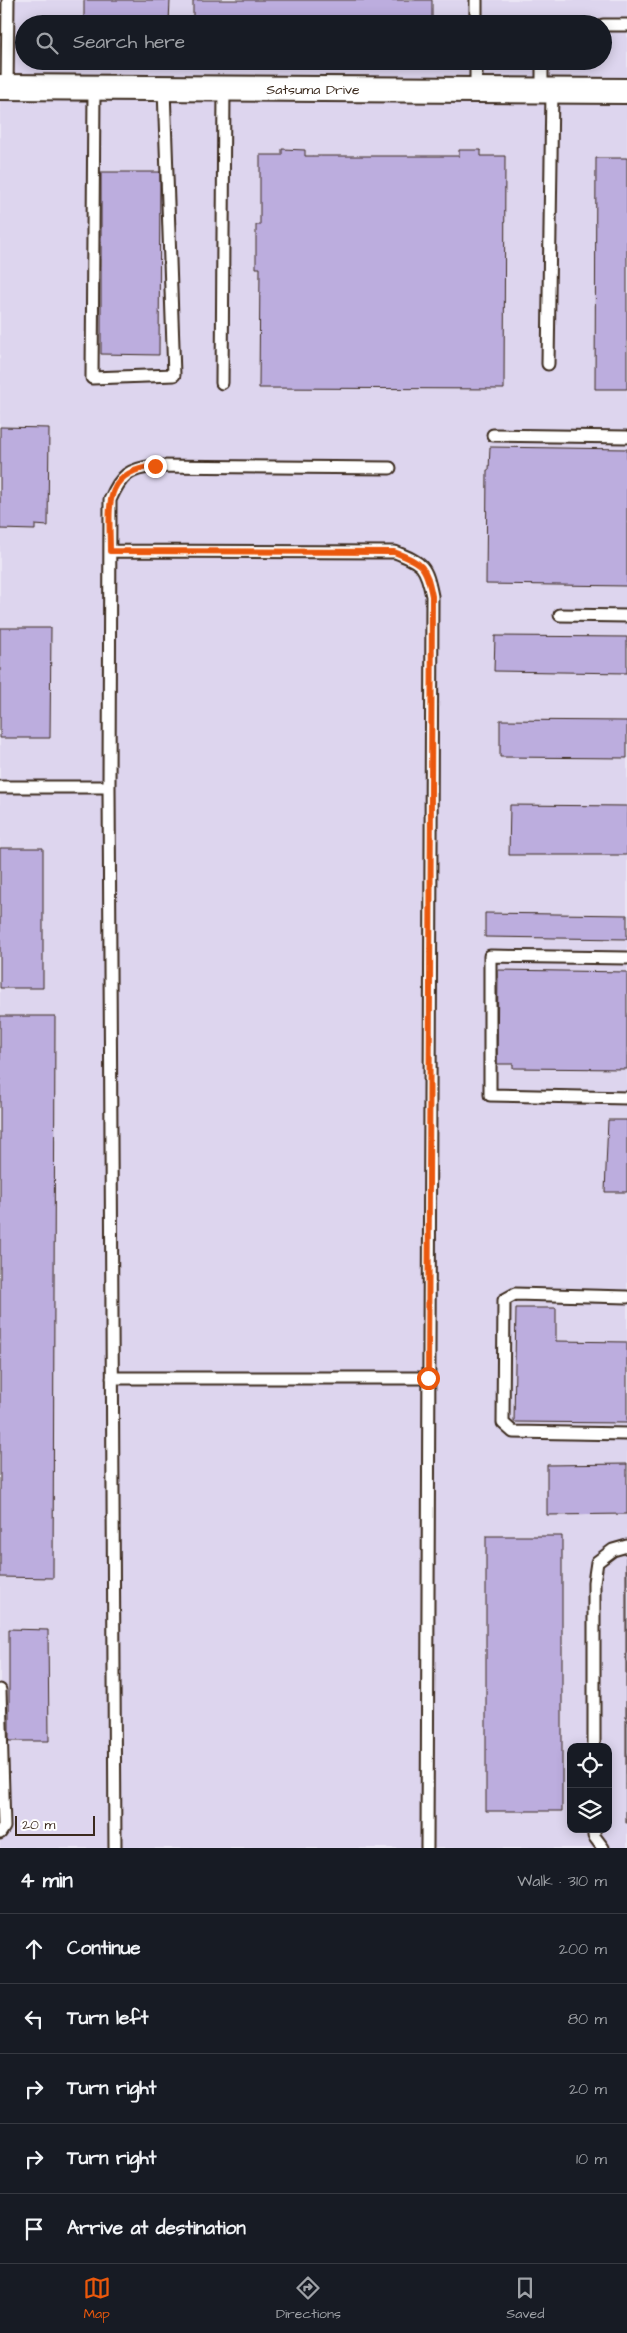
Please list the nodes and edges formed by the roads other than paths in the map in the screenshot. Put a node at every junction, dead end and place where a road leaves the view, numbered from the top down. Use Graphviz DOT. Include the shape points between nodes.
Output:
graph roads {
  1 [pos="8,0"];
  2 [pos="476,0"];
  3 [pos="476,15"];
  4 [pos="627,25"];
  5 [pos="612,26"];
  6 [pos="476,70"];
  7 [pos="544,70"];
  8 [pos="4,87"];
  9 [pos="94,89"];
  10 [pos="164,89"];
  11 [pos="224,89"];
  12 [pos="476,90"];
  13 [pos="547,90"];
  14 [pos="627,91"];
  15 [pos="548,364"];
  16 [pos="222,383"];
  17 [pos="493,435"];
  18 [pos="627,437"];
  19 [pos="390,468"];
  20 [pos="110,551"];
  21 [pos="560,615"];
  22 [pos="627,616"];
  23 [pos="0,787"];
  24 [pos="109,787"];
  25 [pos="627,958"];
  26 [pos="627,1098"];
  27 [pos="627,1297"];
  28 [pos="112,1378"];
  29 [pos="428,1378"];
  30 [pos="627,1434"];
  31 [pos="627,1546"];
  32 [pos="0,1690"];
  33 [pos="594,1743"];
  34 [pos="0,1833"];
  35 [pos="594,1833"];
  36 [pos="115,1848"];
  37 [pos="427,1848"];
  38 [pos="603,1848"];
  1 -- 8 [label="lane"];
  2 -- 3 [label="lane"];
  4 -- 5 [label="lane"];
  6 -- 12 [label="lane"];
  7 -- 13 [label="lane"];
  8 -- 9 [label="street, Satsuma Drive"];
  9 -- 10 [label="street, Satsuma Drive"];
  9 -- 10 [label="lane" via="92,378 174,375"];
  10 -- 11 [label="street, Satsuma Drive"];
  11 -- 12 [label="street, Satsuma Drive"];
  11 -- 16 [label="lane"];
  12 -- 13 [label="street, Satsuma Drive"];
  13 -- 14 [label="street, Satsuma Drive"];
  13 -- 15 [label="lane"];
  17 -- 18 [label="lane"];
  19 -- 20 [label="lane" via="136,468 119,480 110,500"];
  20 -- 24 [label="lane"];
  20 -- 29 [label="lane" via="394,552 416,560 428,574 432,596"];
  21 -- 22 [label="lane"];
  23 -- 24 [label="lane"];
  24 -- 28 [label="lane"];
  25 -- 26 [label="lane" via="490,956 490,1095"];
  27 -- 30 [label="lane" via="514,1294 504,1300 503,1423 513,1432"];
  28 -- 29 [label="lane"];
  28 -- 36 [label="lane"];
  29 -- 37 [label="lane"];
  31 -- 33 [label="lane" via="612,1550 597,1562 594,1582"];
  32 -- 34 [label="lane" via="4,1827"];
  35 -- 38 [label="lane"];
}
